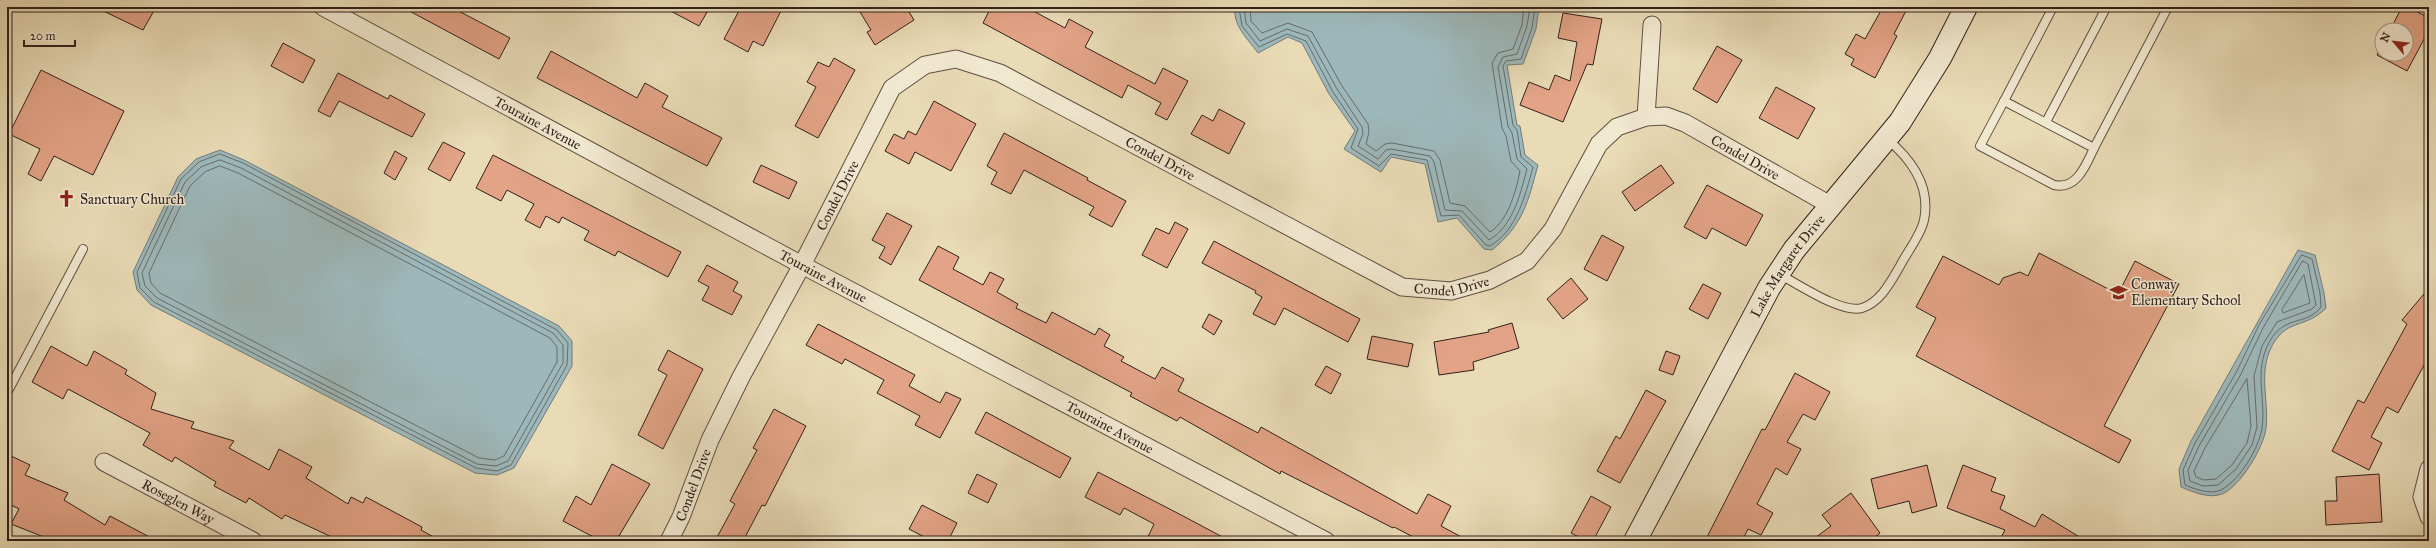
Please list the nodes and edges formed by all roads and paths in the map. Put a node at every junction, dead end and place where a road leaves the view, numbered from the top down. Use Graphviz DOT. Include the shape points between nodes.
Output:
graph roads {
  1 [pos="323,7"];
  2 [pos="1966,7"];
  3 [pos="2053,7"];
  4 [pos="2104,7"];
  5 [pos="2168,7"];
  6 [pos="1652,25"];
  7 [pos="2004,101"];
  8 [pos="1646,117"];
  9 [pos="2046,122"];
  10 [pos="1887,139"];
  11 [pos="2094,148"];
  12 [pos="1830,205"];
  13 [pos="83,249"];
  14 [pos="802,265"];
  15 [pos="1778,274"];
  16 [pos="7,392"];
  17 [pos="104,462"];
  18 [pos="2429,469"];
  19 [pos="2429,517"];
  20 [pos="253,541"];
  21 [pos="669,541"];
  22 [pos="1326,541"];
  23 [pos="1635,541"];
  1 -- 14 [label="street, Touraine Avenue"];
  2 -- 10 [label="street, Lake Margaret Drive" via="1940,58"];
  3 -- 7 [label="lane"];
  4 -- 9 [label="lane" via="2106,8"];
  5 -- 11 [label="lane"];
  6 -- 8 [label="street"];
  7 -- 9 [label="lane"];
  7 -- 11 [label="lane" via="1980,146 2014,164 2062,186 2075,180"];
  8 -- 12 [label="street, Condel Drive" via="1666,116 1685,123"];
  8 -- 14 [label="street, Condel Drive" via="1617,127 1599,144 1553,229 1527,261 1490,280 1450,291 1402,287 1000,73 956,59 924,65 892,88"];
  9 -- 11 [label="lane"];
  10 -- 12 [label="street, Lake Margaret Drive"];
  10 -- 15 [label="lane" via="1901,151 1919,174 1926,201 1924,221 1878,299 1862,308 1843,308"];
  12 -- 15 [label="street, Lake Margaret Drive"];
  13 -- 16 [label="lane"];
  14 -- 21 [label="street, Condel Drive" via="710,440 681,517"];
  14 -- 22 [label="street, Touraine Avenue"];
  15 -- 23 [label="street, Lake Margaret Drive" via="1746,329"];
  17 -- 20 [label="street, Roseglen Way"];
  18 -- 19 [label="street" via="2422,497"];
}
